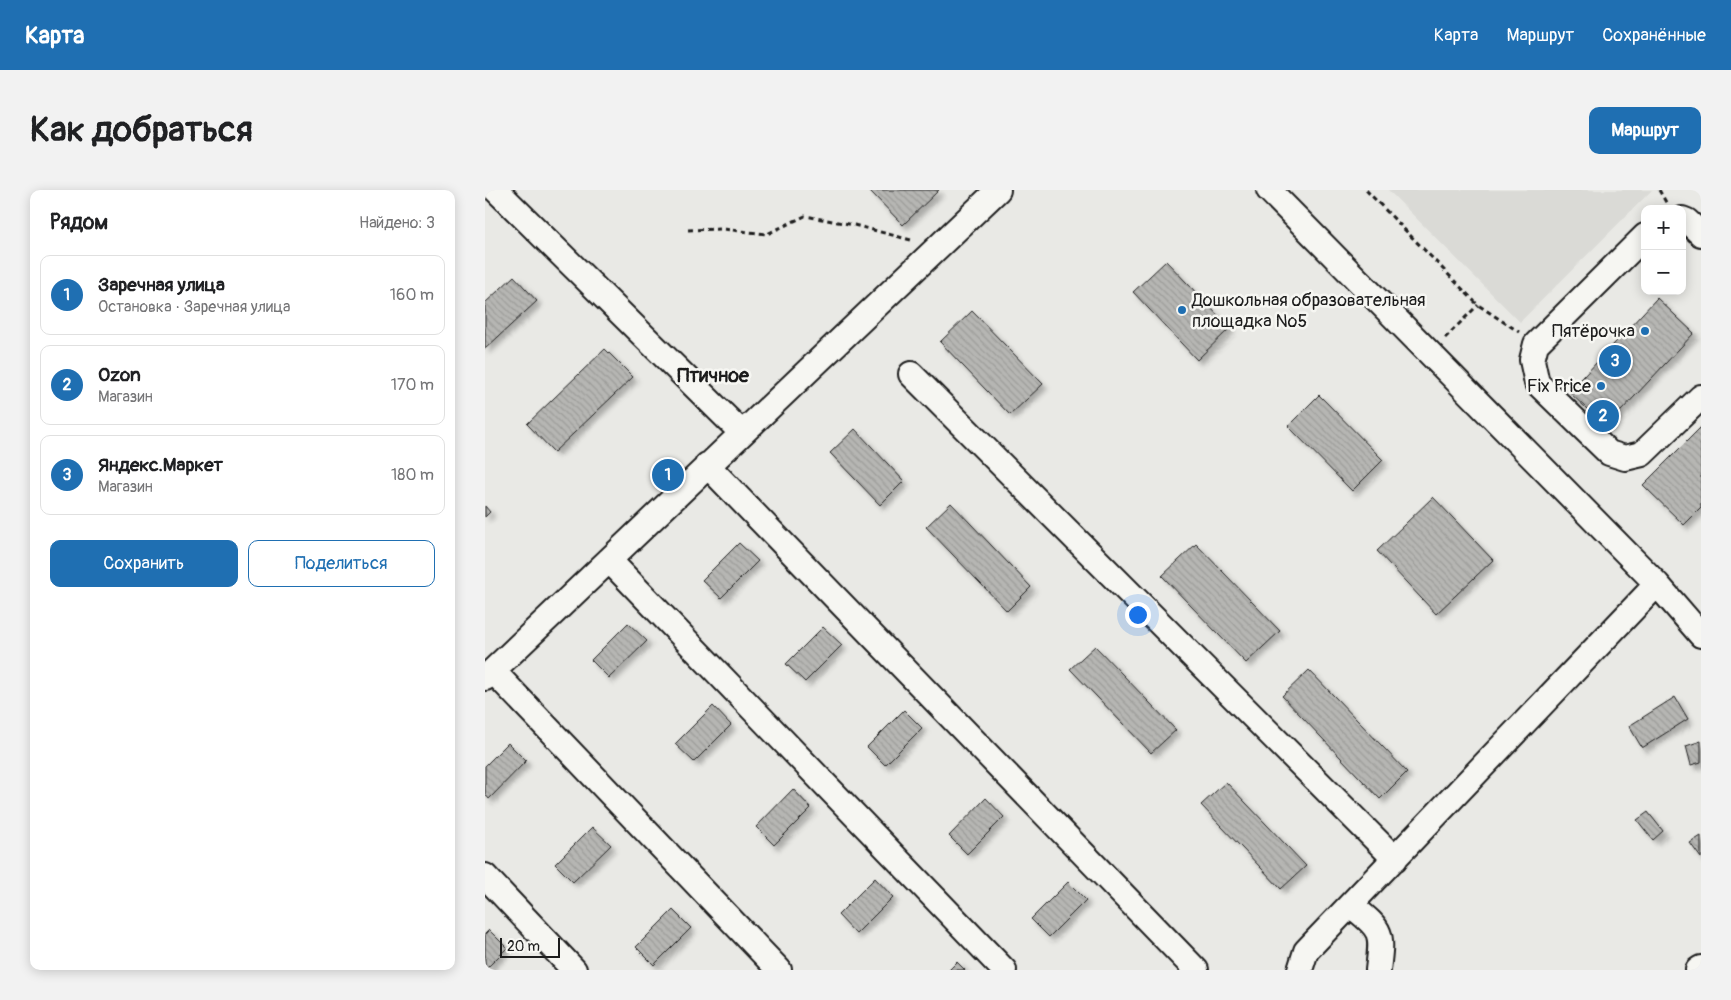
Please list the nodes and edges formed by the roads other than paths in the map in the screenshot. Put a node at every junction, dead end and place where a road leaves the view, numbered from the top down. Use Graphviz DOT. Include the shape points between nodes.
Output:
graph roads {
  1 [pos="496,190"];
  2 [pos="998,190"];
  3 [pos="1269,190"];
  4 [pos="1686,221"];
  5 [pos="1701,234"];
  6 [pos="1641,240"];
  7 [pos="911,374"];
  8 [pos="1701,397"];
  9 [pos="741,432"];
  10 [pos="707,465"];
  11 [pos="609,560"];
  12 [pos="1657,584"];
  13 [pos="1701,634"];
  14 [pos="489,674"];
  15 [pos="1395,859"];
  16 [pos="485,876"];
  17 [pos="1351,905"];
  18 [pos="574,970"];
  19 [pos="779,970"];
  20 [pos="1005,970"];
  21 [pos="1197,970"];
  22 [pos="1300,970"];
  23 [pos="1378,970"];
  1 -- 9 [label="street"];
  2 -- 9 [label="street"];
  3 -- 12 [label="street"];
  4 -- 5 [label="street"];
  6 -- 8 [label="street" via="1536,344 1531,360 1537,383 1609,453 1625,458 1642,454"];
  7 -- 15 [label="street"];
  9 -- 10 [label="street"];
  10 -- 11 [label="street"];
  10 -- 21 [label="street"];
  11 -- 14 [label="street"];
  11 -- 20 [label="street"];
  12 -- 13 [label="street"];
  12 -- 15 [label="street"];
  14 -- 19 [label="street"];
  15 -- 17 [label="street"];
  16 -- 18 [label="street"];
  17 -- 22 [label="street" via="1306,951"];
  17 -- 23 [label="street" via="1377,927 1381,941"];
}
